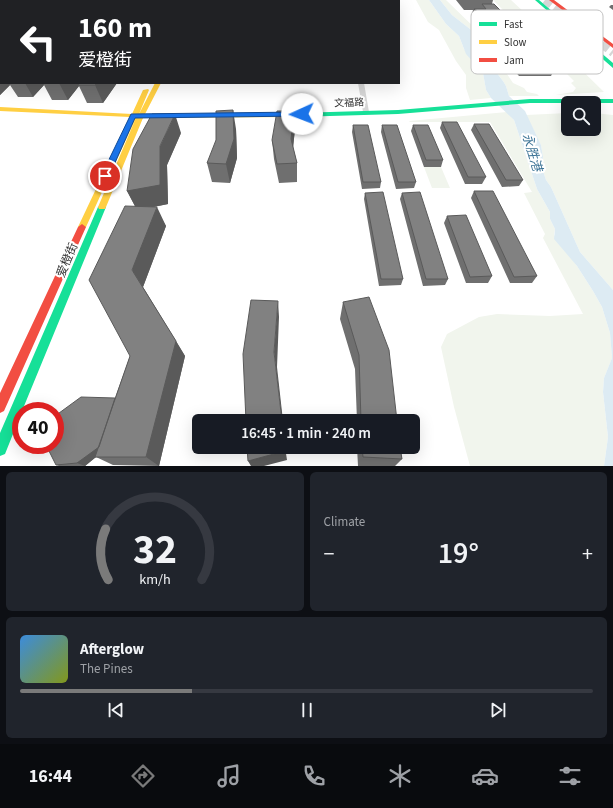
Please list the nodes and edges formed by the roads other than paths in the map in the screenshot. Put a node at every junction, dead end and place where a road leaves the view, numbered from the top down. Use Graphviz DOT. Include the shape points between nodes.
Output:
graph roads {
  1 [pos="537,0"];
  2 [pos="551,0"];
  3 [pos="549,10"];
  4 [pos="564,10"];
  5 [pos="603,39"];
  6 [pos="613,46"];
  7 [pos="603,57"];
  8 [pos="613,66"];
  9 [pos="150,84"];
  10 [pos="157,84"];
  11 [pos="361,84"];
  12 [pos="613,101"];
  13 [pos="0,109"];
  14 [pos="366,112"];
  15 [pos="137,116"];
  16 [pos="0,408"];
  17 [pos="0,448"];
  1 -- 3 [label="street"];
  2 -- 4 [label="street"];
  5 -- 6 [label="street"];
  7 -- 8 [label="street"];
  9 -- 15 [label="street, 爱橙街"];
  10 -- 15 [label="street, 爱橙街"];
  11 -- 14 [label="street"];
  12 -- 14 [label="street, 文福路" via="530,101"];
  13 -- 15 [label="street, 文福路"];
  14 -- 15 [label="street, 文福路" via="255,116"];
  15 -- 16 [label="street, 爱橙街"];
  15 -- 17 [label="street, 爱橙街"];
}
